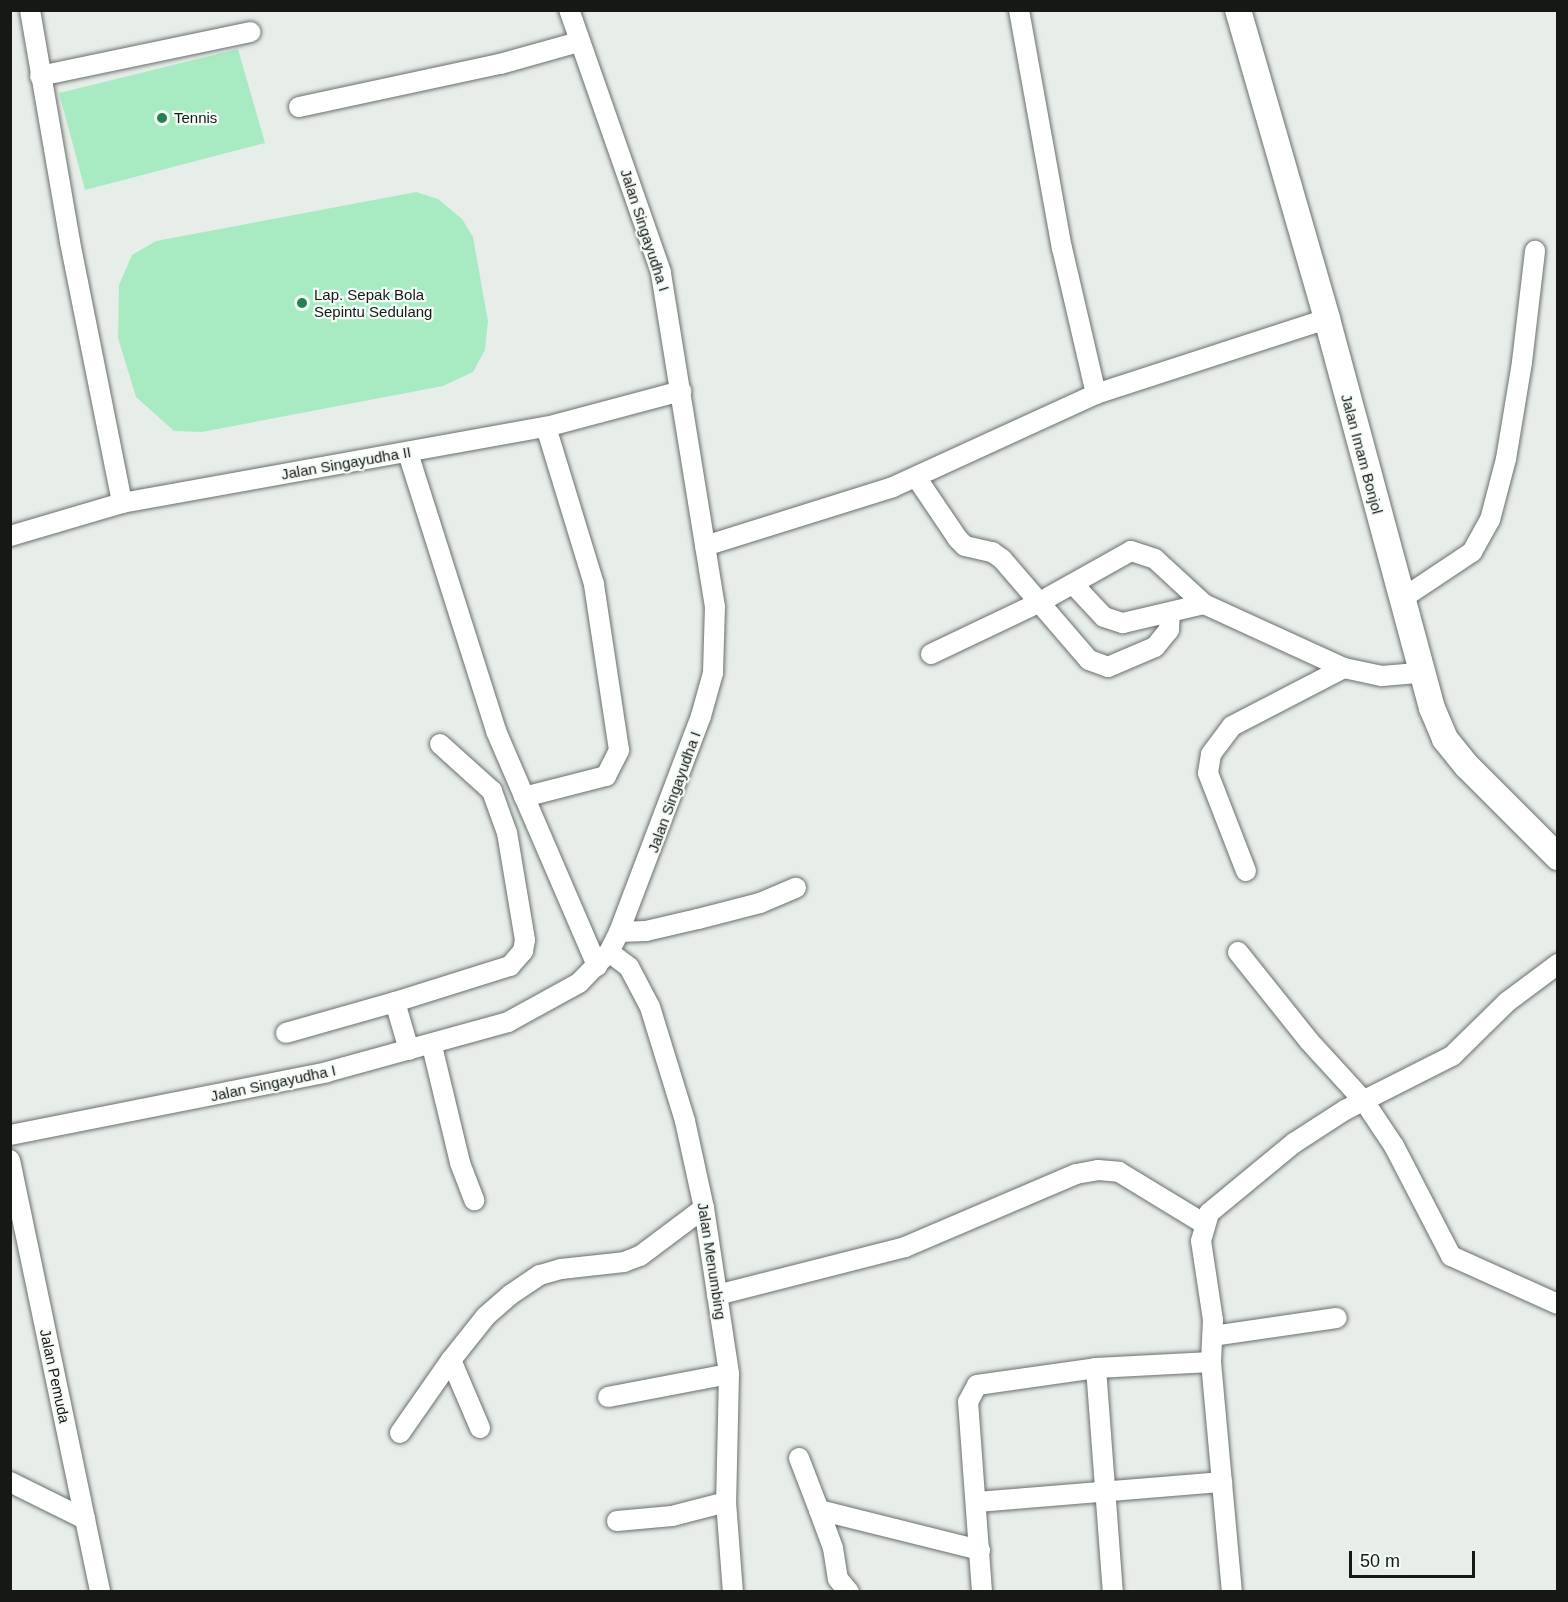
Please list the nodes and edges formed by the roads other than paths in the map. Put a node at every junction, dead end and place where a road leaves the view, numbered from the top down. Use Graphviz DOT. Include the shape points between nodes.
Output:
graph roads {
  1 [pos="30,10"];
  2 [pos="569,10"];
  3 [pos="1019,10"];
  4 [pos="1238,10"];
  5 [pos="250,32"];
  6 [pos="579,42"];
  7 [pos="40,76"];
  8 [pos="299,106"];
  9 [pos="1535,251"];
  10 [pos="1327,319"];
  11 [pos="681,391"];
  12 [pos="1096,394"];
  13 [pos="546,427"];
  14 [pos="408,453"];
  15 [pos="916,477"];
  16 [pos="122,502"];
  17 [pos="10,536"];
  18 [pos="705,546"];
  19 [pos="1072,584"];
  20 [pos="1401,600"];
  21 [pos="1040,602"];
  22 [pos="1204,604"];
  23 [pos="1170,613"];
  24 [pos="930,654"];
  25 [pos="1344,668"];
  26 [pos="1420,673"];
  27 [pos="440,744"];
  28 [pos="524,797"];
  29 [pos="1557,857"];
  30 [pos="1246,871"];
  31 [pos="796,888"];
  32 [pos="619,932"];
  33 [pos="1238,952"];
  34 [pos="603,959"];
  35 [pos="1557,964"];
  36 [pos="395,1002"];
  37 [pos="286,1033"];
  38 [pos="432,1046"];
  39 [pos="409,1050"];
  40 [pos="1364,1101"];
  41 [pos="10,1135"];
  42 [pos="10,1160"];
  43 [pos="474,1200"];
  44 [pos="704,1208"];
  45 [pos="1203,1223"];
  46 [pos="717,1295"];
  47 [pos="1557,1304"];
  48 [pos="1337,1318"];
  49 [pos="1213,1336"];
  50 [pos="451,1360"];
  51 [pos="1211,1362"];
  52 [pos="1096,1368"];
  53 [pos="729,1374"];
  54 [pos="608,1397"];
  55 [pos="480,1428"];
  56 [pos="400,1433"];
  57 [pos="799,1458"];
  58 [pos="10,1482"];
  59 [pos="1222,1482"];
  60 [pos="1103,1492"];
  61 [pos="726,1502"];
  62 [pos="978,1502"];
  63 [pos="819,1510"];
  64 [pos="85,1519"];
  65 [pos="617,1521"];
  66 [pos="980,1550"];
  67 [pos="100,1592"];
  68 [pos="733,1592"];
  69 [pos="849,1592"];
  70 [pos="982,1592"];
  71 [pos="1113,1592"];
  72 [pos="1233,1592"];
  1 -- 7 [label="street"];
  2 -- 6 [label="street, Jalan Singayudha I"];
  3 -- 12 [label="street" via="1062,248"];
  4 -- 10 [label="main road, Jalan Imam Bonjol"];
  5 -- 7 [label="street"];
  6 -- 8 [label="street" via="500,64"];
  6 -- 11 [label="street, Jalan Singayudha I" via="661,272"];
  7 -- 16 [label="street"];
  9 -- 20 [label="street" via="1506,459 1490,520 1472,552"];
  10 -- 12 [label="street"];
  10 -- 20 [label="main road, Jalan Imam Bonjol"];
  11 -- 13 [label="street, Jalan Singayudha II"];
  11 -- 18 [label="street, Jalan Singayudha I"];
  12 -- 15 [label="street"];
  13 -- 14 [label="street, Jalan Singayudha II"];
  13 -- 28 [label="street" via="594,584 619,750 606,776"];
  14 -- 16 [label="street, Jalan Singayudha II"];
  14 -- 28 [label="street" via="453,604 496,731"];
  15 -- 18 [label="street"];
  15 -- 21 [label="street" via="958,539 965,546 992,552 1002,559"];
  16 -- 17 [label="street, Jalan Singayudha II"];
  18 -- 32 [label="street, Jalan Singayudha I" via="715,607 713,673 674,793"];
  19 -- 21 [label="street"];
  19 -- 22 [label="street" via="1124,553 1143,552"];
  19 -- 23 [label="street" via="1104,617 1123,623"];
  20 -- 26 [label="main road, Jalan Imam Bonjol"];
  21 -- 23 [label="street" via="1089,660 1107,667 1134,658 1164,640"];
  21 -- 24 [label="street"];
  22 -- 23 [label="street"];
  22 -- 25 [label="street"];
  25 -- 26 [label="street" via="1382,676"];
  25 -- 30 [label="street" via="1232,726 1211,754 1208,773"];
  26 -- 29 [label="main road, Jalan Imam Bonjol" via="1445,739 1486,787"];
  27 -- 36 [label="street" via="492,791 507,832 525,940 523,951 510,966"];
  28 -- 34 [label="street"];
  31 -- 32 [label="street" via="760,903 646,931"];
  32 -- 34 [label="street, Jalan Singayudha I"];
  33 -- 40 [label="street" via="1309,1041"];
  34 -- 38 [label="street, Jalan Singayudha I" via="559,996 508,1022"];
  34 -- 44 [label="street, Jalan Menumbing" via="629,967 650,1007 685,1121"];
  35 -- 40 [label="street" via="1507,1002 1452,1056"];
  36 -- 37 [label="street"];
  36 -- 39 [label="street"];
  38 -- 39 [label="street, Jalan Singayudha I"];
  38 -- 43 [label="street" via="460,1163"];
  39 -- 41 [label="street, Jalan Singayudha I" via="315,1074"];
  40 -- 45 [label="street" via="1294,1143 1232,1190"];
  40 -- 47 [label="street" via="1394,1146 1451,1256"];
  42 -- 64 [label="street, Jalan Pemuda"];
  44 -- 46 [label="street, Jalan Menumbing"];
  44 -- 50 [label="street" via="640,1256 540,1275 486,1316"];
  45 -- 46 [label="street" via="1119,1172 1098,1170 1076,1174 905,1247"];
  45 -- 49 [label="street" via="1201,1241"];
  46 -- 53 [label="street, Jalan Menumbing"];
  48 -- 49 [label="street"];
  49 -- 51 [label="street"];
  50 -- 55 [label="street"];
  50 -- 56 [label="street"];
  51 -- 52 [label="street"];
  51 -- 59 [label="street"];
  52 -- 60 [label="street"];
  52 -- 62 [label="street" via="977,1385 968,1402"];
  53 -- 54 [label="street"];
  53 -- 61 [label="street, Jalan Menumbing"];
  57 -- 63 [label="street"];
  58 -- 64 [label="street"];
  59 -- 60 [label="street"];
  59 -- 72 [label="street"];
  60 -- 62 [label="street"];
  60 -- 71 [label="street"];
  61 -- 65 [label="street" via="672,1516"];
  61 -- 68 [label="street, Jalan Menumbing"];
  62 -- 66 [label="street"];
  63 -- 66 [label="street"];
  63 -- 69 [label="street" via="833,1548 838,1579"];
  64 -- 67 [label="street, Jalan Pemuda"];
  66 -- 70 [label="street"];
}
